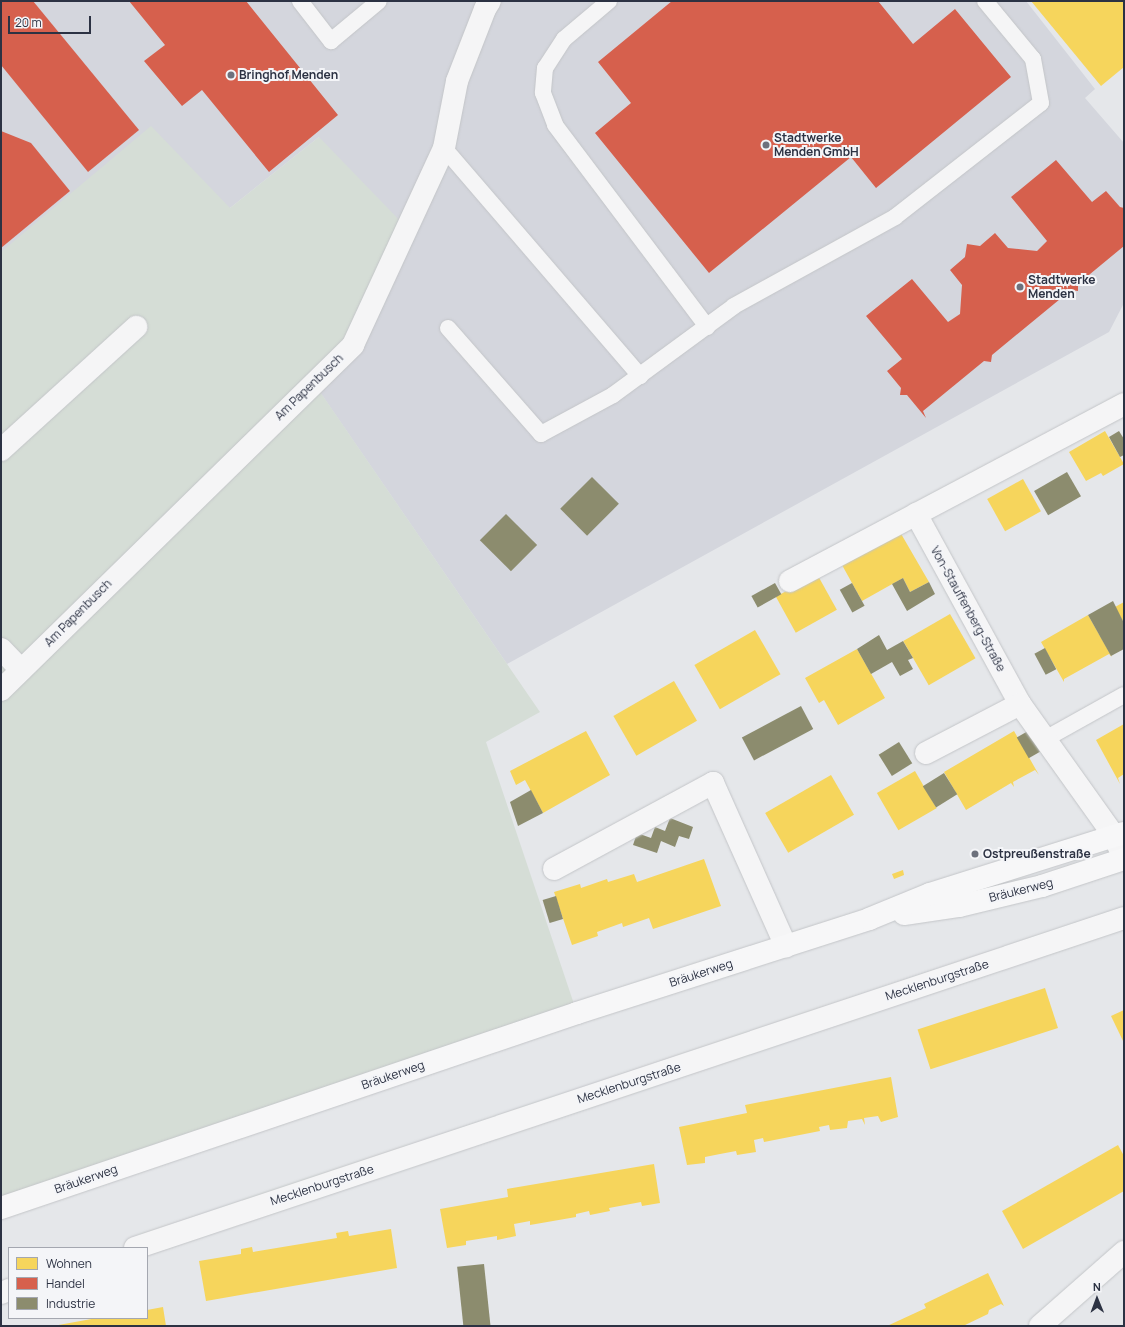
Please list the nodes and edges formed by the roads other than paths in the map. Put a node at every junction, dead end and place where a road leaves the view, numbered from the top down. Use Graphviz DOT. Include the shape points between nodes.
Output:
graph roads {
  1 [pos="300,1"];
  2 [pos="379,1"];
  3 [pos="609,1"];
  4 [pos="985,1"];
  5 [pos="484,4"];
  6 [pos="444,148"];
  7 [pos="136,327"];
  8 [pos="707,327"];
  9 [pos="448,328"];
  10 [pos="640,376"];
  11 [pos="1124,404"];
  12 [pos="1,450"];
  13 [pos="916,514"];
  14 [pos="790,581"];
  15 [pos="1,650"];
  16 [pos="21,670"];
  17 [pos="1,690"];
  18 [pos="1124,695"];
  19 [pos="1020,704"];
  20 [pos="1045,739"];
  21 [pos="926,753"];
  22 [pos="1119,835"];
  23 [pos="1124,858"];
  24 [pos="554,869"];
  25 [pos="1124,918"];
  26 [pos="869,919"];
  27 [pos="786,946"];
  28 [pos="1,1208"];
  29 [pos="138,1247"];
  30 [pos="1124,1252"];
  31 [pos="1040,1326"];
  1 -- 2 [label="lane" via="331,41"];
  3 -- 8 [label="lane" via="564,39 545,68 543,93 555,125"];
  4 -- 8 [label="lane" via="1033,60 1041,103 895,217 734,306"];
  5 -- 6 [label="street, Am Papenbusch" via="457,81"];
  6 -- 10 [label="lane"];
  6 -- 16 [label="street, Am Papenbusch" via="353,345"];
  7 -- 12 [label="street"];
  8 -- 10 [label="lane"];
  9 -- 10 [label="lane" via="541,434 613,395"];
  11 -- 13 [label="street"];
  13 -- 14 [label="street"];
  13 -- 19 [label="street, Von-Stauffenberg-Straße"];
  15 -- 16 [label="street"];
  16 -- 17 [label="street, Am Papenbusch"];
  18 -- 20 [label="lane"];
  19 -- 20 [label="street, Von-Stauffenberg-Straße"];
  19 -- 21 [label="street"];
  20 -- 22 [label="street, Von-Stauffenberg-Straße"];
  22 -- 23 [label="street"];
  22 -- 26 [label="main road, Bräukerweg" via="930,894"];
  23 -- 26 [label="main road, Bräukerweg" via="1042,886 959,906"];
  24 -- 27 [label="street" via="713,782"];
  25 -- 29 [label="street, Mecklenburgstraße"];
  26 -- 27 [label="main road, Bräukerweg"];
  27 -- 28 [label="main road, Bräukerweg" via="577,1013"];
  30 -- 31 [label="street"];
}
